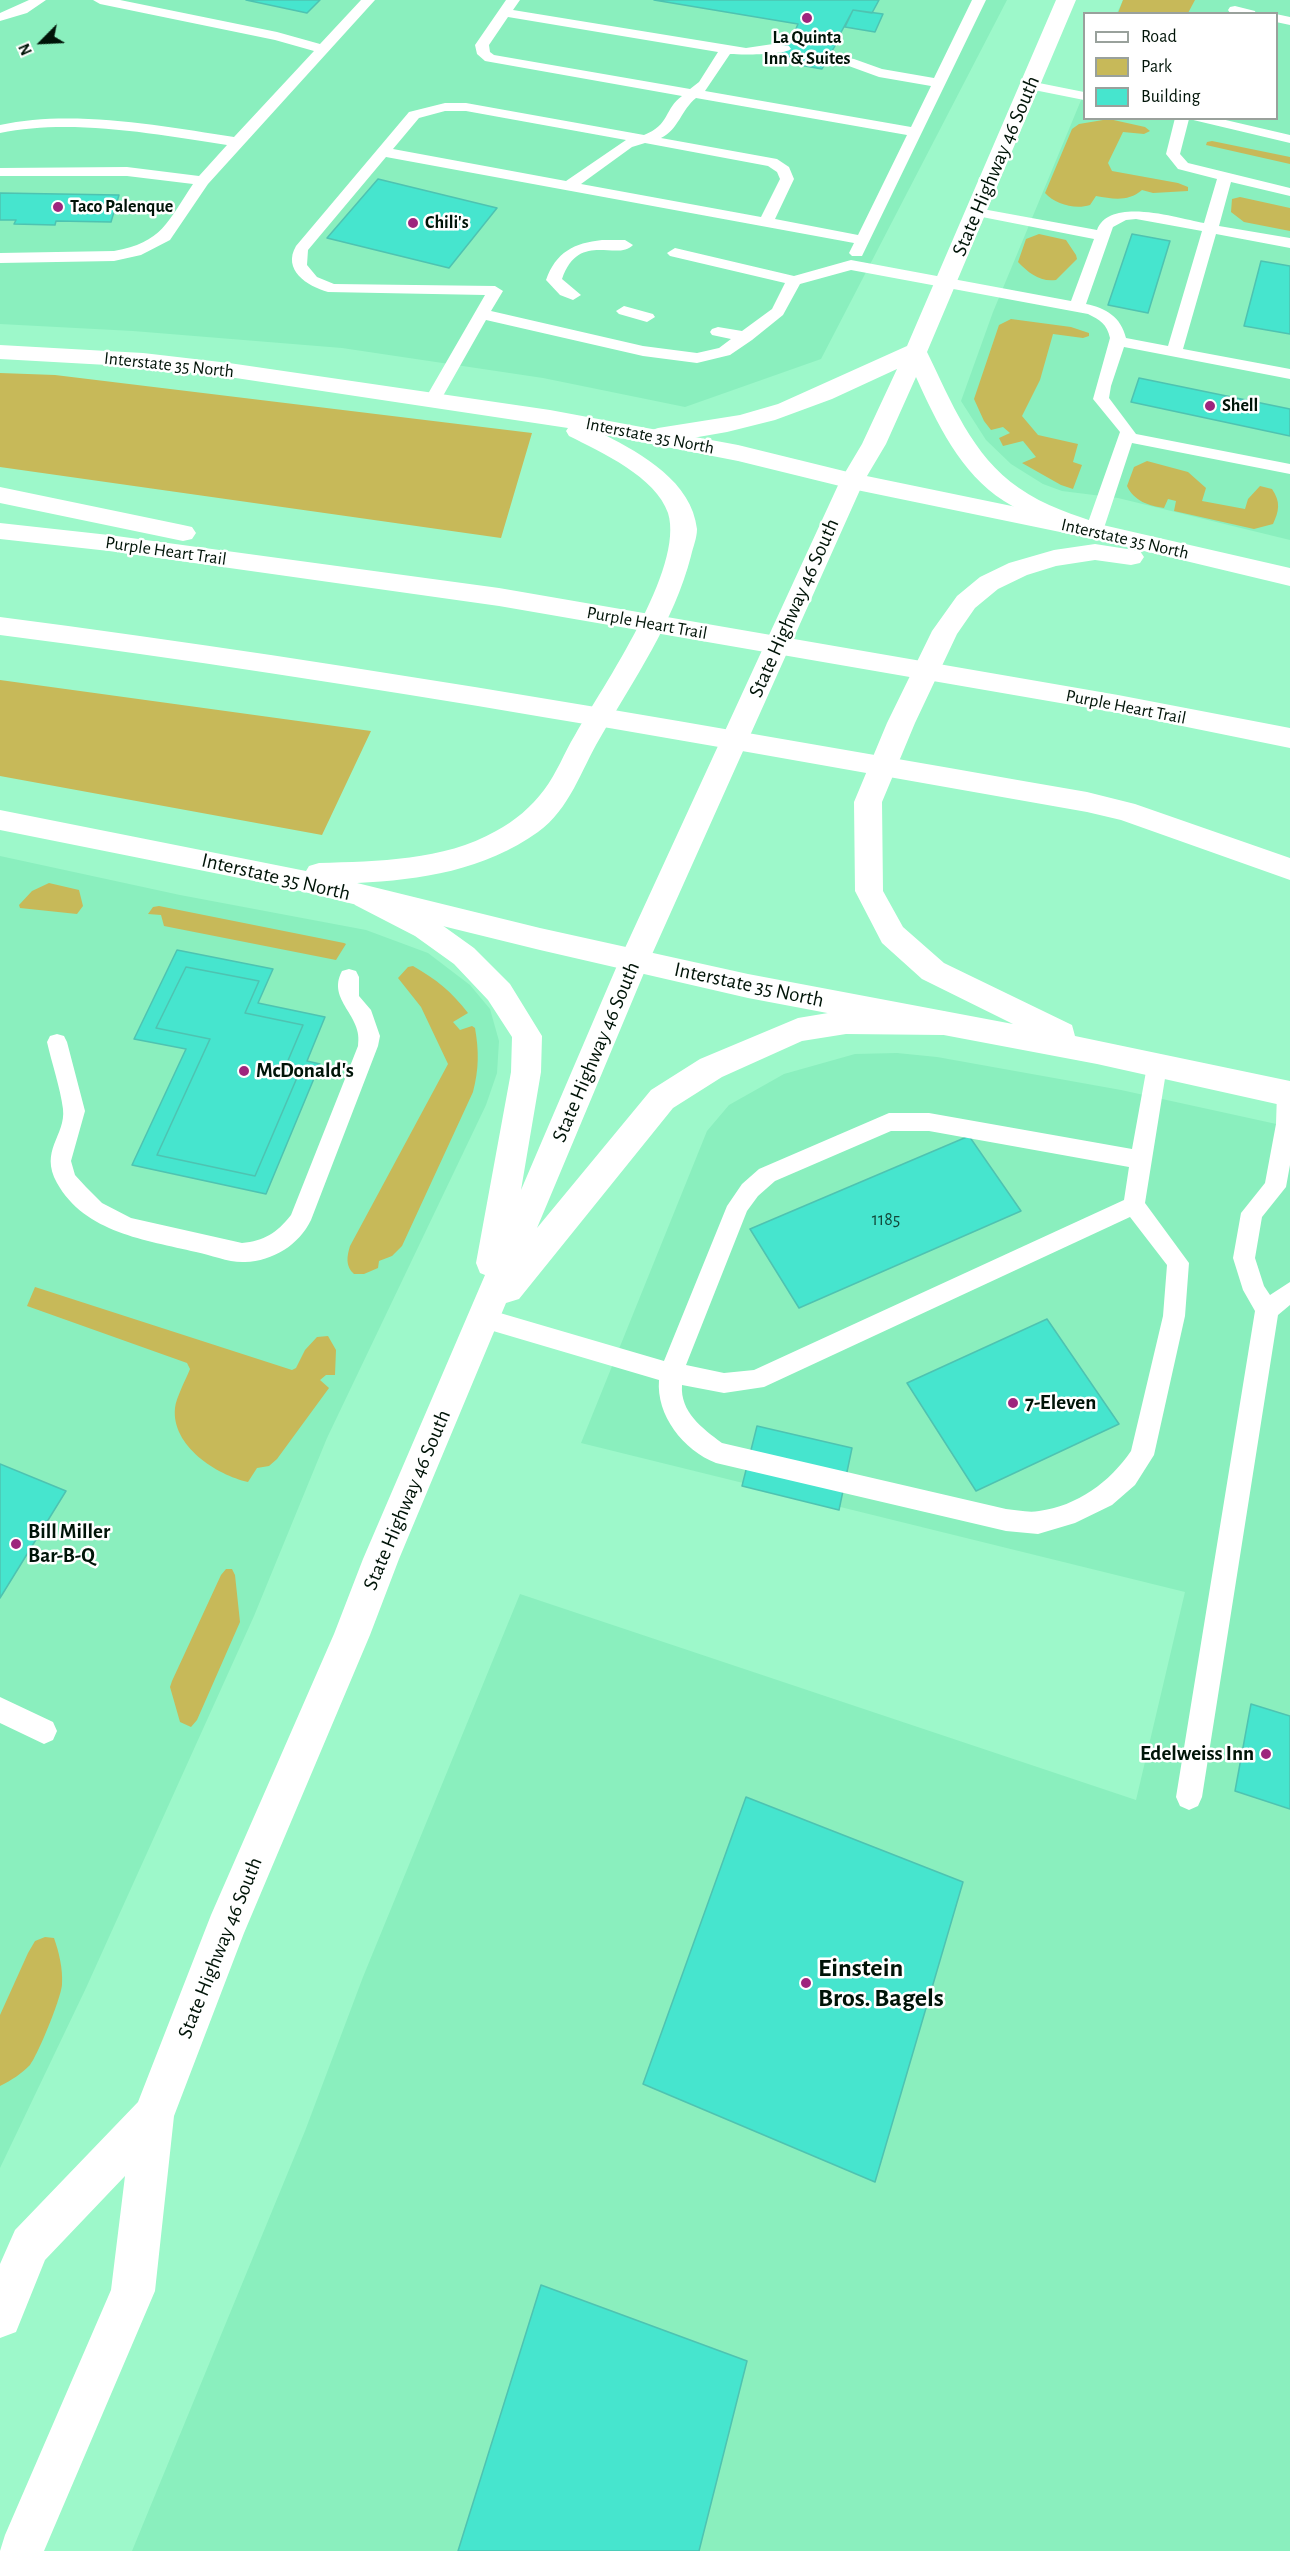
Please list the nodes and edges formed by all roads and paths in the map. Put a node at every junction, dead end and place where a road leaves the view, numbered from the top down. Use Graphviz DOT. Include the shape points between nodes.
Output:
graph roads {
  1 [pos="39,0"];
  2 [pos="100,0"];
  3 [pos="368,0"];
  4 [pos="513,0"];
  5 [pos="979,0"];
  6 [pos="1066,0"];
  7 [pos="505,13"];
  8 [pos="0,17"];
  9 [pos="323,49"];
  10 [pos="726,49"];
  11 [pos="784,49"];
  12 [pos="828,58"];
  13 [pos="939,83"];
  14 [pos="1029,85"];
  15 [pos="693,94"];
  16 [pos="1083,96"];
  17 [pos="1181,120"];
  18 [pos="1204,120"];
  19 [pos="0,129"];
  20 [pos="915,132"];
  21 [pos="643,139"];
  22 [pos="1290,139"];
  23 [pos="237,142"];
  24 [pos="383,152"];
  25 [pos="0,172"];
  26 [pos="1225,178"];
  27 [pos="202,181"];
  28 [pos="569,186"];
  29 [pos="1290,192"];
  30 [pos="977,212"];
  31 [pos="766,222"];
  32 [pos="1211,227"];
  33 [pos="1102,236"];
  34 [pos="863,240"];
  35 [pos="1290,243"];
  36 [pos="625,245"];
  37 [pos="675,253"];
  38 [pos="0,258"];
  39 [pos="851,265"];
  40 [pos="794,281"];
  41 [pos="948,281"];
  42 [pos="573,295"];
  43 [pos="1077,307"];
  44 [pos="624,310"];
  45 [pos="482,314"];
  46 [pos="646,317"];
  47 [pos="718,332"];
  48 [pos="746,336"];
  49 [pos="1119,341"];
  50 [pos="915,351"];
  51 [pos="0,352"];
  52 [pos="1174,352"];
  53 [pos="1290,374"];
  54 [pos="433,399"];
  55 [pos="550,417"];
  56 [pos="658,436"];
  57 [pos="1127,436"];
  58 [pos="1290,469"];
  59 [pos="852,481"];
  60 [pos="0,495"];
  61 [pos="0,531"];
  62 [pos="1094,531"];
  63 [pos="1255,571"];
  64 [pos="1289,575"];
  65 [pos="499,597"];
  66 [pos="0,626"];
  67 [pos="1290,738"];
  68 [pos="1125,811"];
  69 [pos="0,820"];
  70 [pos="1290,846"];
  71 [pos="1290,869"];
  72 [pos="284,876"];
  73 [pos="365,897"];
  74 [pos="634,961"];
  75 [pos="349,977"];
  76 [pos="943,1023"];
  77 [pos="57,1042"];
  78 [pos="1097,1052"];
  79 [pos="1157,1066"];
  80 [pos="1289,1094"];
  81 [pos="1142,1160"];
  82 [pos="1283,1193"];
  83 [pos="1134,1205"];
  84 [pos="1290,1292"];
  85 [pos="1267,1310"];
  86 [pos="483,1318"];
  87 [pos="671,1373"];
  88 [pos="0,1710"];
  89 [pos="44,1731"];
  90 [pos="1189,1797"];
  91 [pos="153,2116"];
  92 [pos="0,2316"];
  93 [pos="21,2551"];
  1 -- 8 [label="lane"];
  2 -- 9 [label="lane"];
  3 -- 9 [label="lane"];
  4 -- 7 [label="lane"];
  5 -- 13 [label="lane"];
  6 -- 14 [label="main road, State Highway 46 South"];
  7 -- 10 [label="lane"];
  7 -- 15 [label="lane" via="482,45 484,54 490,58"];
  9 -- 23 [label="lane"];
  10 -- 11 [label="lane"];
  10 -- 15 [label="lane" via="704,85"];
  12 -- 13 [label="lane" via="879,73"];
  13 -- 20 [label="lane"];
  14 -- 16 [label="lane"];
  14 -- 30 [label="main road, State Highway 46 South"];
  15 -- 20 [label="lane"];
  15 -- 21 [label="lane" via="682,102 666,130"];
  17 -- 26 [label="lane" via="1173,148 1176,160 1183,166"];
  18 -- 22 [label="lane"];
  19 -- 23 [label="lane" via="69,122"];
  20 -- 34 [label="lane"];
  21 -- 24 [label="lane" via="455,106 414,115"];
  21 -- 28 [label="lane" via="627,144"];
  21 -- 31 [label="lane" via="778,165 787,179"];
  23 -- 27 [label="lane"];
  24 -- 28 [label="lane"];
  24 -- 45 [label="lane" via="301,249 302,271 315,283 333,289 495,291"];
  25 -- 27 [label="lane" via="116,171"];
  26 -- 29 [label="lane"];
  26 -- 32 [label="lane"];
  27 -- 38 [label="lane" via="165,237 136,252 114,256"];
  28 -- 31 [label="lane"];
  30 -- 33 [label="lane"];
  30 -- 41 [label="main road, State Highway 46 South"];
  31 -- 34 [label="lane"];
  32 -- 33 [label="lane" via="1136,215 1113,220"];
  32 -- 35 [label="lane"];
  32 -- 52 [label="lane"];
  33 -- 43 [label="lane"];
  34 -- 39 [label="lane"];
  36 -- 42 [label="lane" via="578,248 557,267 554,280"];
  37 -- 40 [label="lane"];
  39 -- 40 [label="lane"];
  39 -- 41 [label="lane"];
  40 -- 48 [label="lane" via="778,312"];
  41 -- 43 [label="lane"];
  41 -- 50 [label="main road, State Highway 46 South"];
  43 -- 49 [label="lane" via="1107,316"];
  44 -- 46 [label="lane"];
  45 -- 48 [label="lane" via="643,351 697,358 724,352"];
  45 -- 54 [label="lane"];
  47 -- 48 [label="lane"];
  49 -- 52 [label="lane"];
  49 -- 57 [label="lane" via="1101,395"];
  50 -- 56 [label="main road" via="768,415"];
  50 -- 59 [label="main road, State Highway 46 South" via="874,444"];
  50 -- 62 [label="main road" via="962,444 983,469 1009,493 1037,509"];
  51 -- 54 [label="main road, Interstate 35 North" via="143,360"];
  52 -- 53 [label="lane"];
  54 -- 55 [label="main road, Interstate 35 North"];
  55 -- 56 [label="main road, Interstate 35 North"];
  55 -- 72 [label="main road" via="640,464 675,502 684,529 676,566 659,610 562,787 532,822 494,845 443,864"];
  56 -- 59 [label="main road, Interstate 35 North"];
  57 -- 58 [label="lane"];
  57 -- 62 [label="lane"];
  59 -- 62 [label="main road, Interstate 35 North"];
  59 -- 74 [label="main road, State Highway 46 South"];
  60 -- 65 [label="main road"];
  61 -- 65 [label="main road, Purple Heart Trail"];
  62 -- 63 [label="main road, Interstate 35 North"];
  63 -- 64 [label="main road, Interstate 35 North"];
  63 -- 78 [label="main road" via="1095,552 1054,558 989,582 966,602 945,631 868,802 869,891 892,935 933,971"];
  65 -- 67 [label="main road, Purple Heart Trail" via="1118,704"];
  66 -- 68 [label="main road" via="452,691"];
  68 -- 70 [label="main road"];
  68 -- 71 [label="main road"];
  69 -- 72 [label="main road, Interstate 35 North"];
  72 -- 73 [label="main road, Interstate 35 North"];
  73 -- 74 [label="main road, Interstate 35 North"];
  73 -- 86 [label="main road" via="426,928 464,956 499,992 527,1036 526,1072"];
  74 -- 76 [label="main road, Interstate 35 North"];
  74 -- 86 [label="main road, State Highway 46 South"];
  75 -- 77 [label="lane" via="349,998 364,1016 368,1046 300,1220 276,1246 260,1252 243,1253 127,1226 94,1210 66,1179 60,1161 74,1111"];
  76 -- 78 [label="main road, Interstate 35 North"];
  76 -- 86 [label="main road" via="846,1022 798,1030 711,1068 662,1099"];
  78 -- 79 [label="main road, Interstate 35 North"];
  79 -- 80 [label="main road, Interstate 35 North"];
  79 -- 81 [label="lane"];
  80 -- 82 [label="lane"];
  81 -- 83 [label="lane"];
  81 -- 87 [label="lane" via="905,1120 889,1122 767,1175 738,1206"];
  82 -- 85 [label="lane" via="1252,1214 1244,1258 1254,1290"];
  83 -- 87 [label="lane" via="771,1375 724,1383"];
  83 -- 87 [label="lane" via="1178,1263 1174,1316 1142,1455 1127,1477 1103,1497 1075,1512 1038,1523 1006,1520 716,1452 682,1422 670,1398"];
  84 -- 85 [label="lane"];
  85 -- 90 [label="lane"];
  86 -- 87 [label="lane"];
  86 -- 91 [label="main road, State Highway 46 South" via="225,1929"];
  88 -- 89 [label="lane"];
  91 -- 92 [label="main road, State Highway 46 South" via="30,2245"];
  91 -- 93 [label="main road, State Highway 46 South" via="133,2291"];
}
